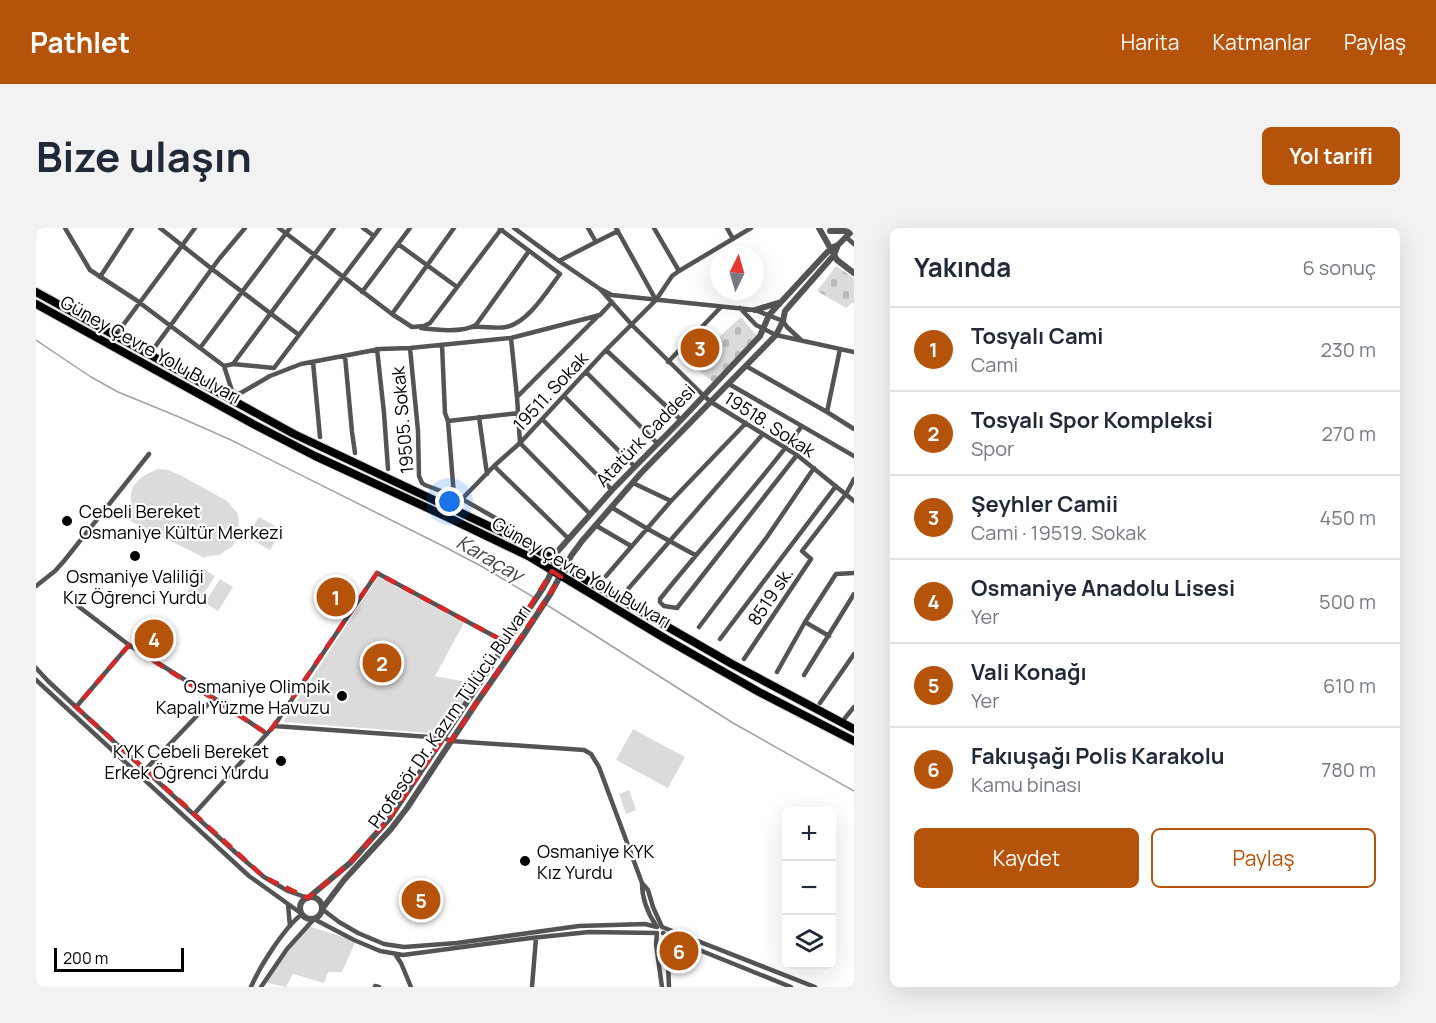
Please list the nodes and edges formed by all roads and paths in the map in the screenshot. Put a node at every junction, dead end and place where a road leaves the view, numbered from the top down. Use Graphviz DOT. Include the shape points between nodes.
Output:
graph roads {
  1 [pos="65,228"];
  2 [pos="132,228"];
  3 [pos="160,228"];
  4 [pos="195,228"];
  5 [pos="244,228"];
  6 [pos="279,228"];
  7 [pos="290,228"];
  8 [pos="334,228"];
  9 [pos="363,228"];
  10 [pos="380,228"];
  11 [pos="410,228"];
  12 [pos="454,228"];
  13 [pos="514,228"];
  14 [pos="588,228"];
  15 [pos="654,228"];
  16 [pos="727,228"];
  17 [pos="752,228"];
  18 [pos="819,228"];
  19 [pos="500,229"];
  20 [pos="617,229"];
  21 [pos="829,230"];
  22 [pos="853,230"];
  23 [pos="286,233"];
  24 [pos="374,236"];
  25 [pos="846,237"];
  26 [pos="733,239"];
  27 [pos="596,242"];
  28 [pos="398,244"];
  29 [pos="854,244"];
  30 [pos="838,245"];
  31 [pos="181,246"];
  32 [pos="530,251"];
  33 [pos="832,251"];
  34 [pos="314,255"];
  35 [pos="559,261"];
  36 [pos="427,265"];
  37 [pos="212,269"];
  38 [pos="679,271"];
  39 [pos="854,273"];
  40 [pos="100,277"];
  41 [pos="343,277"];
  42 [pos="457,287"];
  43 [pos="36,292"];
  44 [pos="242,292"];
  45 [pos="362,292"];
  46 [pos="611,299"];
  47 [pos="656,300"];
  48 [pos="781,302"];
  49 [pos="140,303"];
  50 [pos="36,304"];
  51 [pos="721,307"];
  52 [pos="739,307"];
  53 [pos="755,310"];
  54 [pos="271,314"];
  55 [pos="392,314"];
  56 [pos="600,315"];
  57 [pos="769,315"];
  58 [pos="783,321"];
  59 [pos="170,325"];
  60 [pos="632,325"];
  61 [pos="412,327"];
  62 [pos="473,327"];
  63 [pos="763,329"];
  64 [pos="298,335"];
  65 [pos="776,335"];
  66 [pos="115,336"];
  67 [pos="511,338"];
  68 [pos="801,340"];
  69 [pos="442,345"];
  70 [pos="200,348"];
  71 [pos="410,348"];
  72 [pos="377,349"];
  73 [pos="840,349"];
  74 [pos="606,350"];
  75 [pos="854,352"];
  76 [pos="149,355"];
  77 [pos="345,356"];
  78 [pos="313,362"];
  79 [pos="668,362"];
  80 [pos="233,364"];
  81 [pos="224,366"];
  82 [pos="746,366"];
  83 [pos="586,372"];
  84 [pos="729,384"];
  85 [pos="564,396"];
  86 [pos="704,396"];
  87 [pos="518,397"];
  88 [pos="711,402"];
  89 [pos="827,412"];
  90 [pos="519,413"];
  91 [pos="479,417"];
  92 [pos="542,419"];
  93 [pos="681,420"];
  94 [pos="448,422"];
  95 [pos="746,423"];
  96 [pos="802,426"];
  97 [pos="854,429"];
  98 [pos="763,434"];
  99 [pos="320,437"];
  100 [pos="520,443"];
  101 [pos="658,444"];
  102 [pos="786,448"];
  103 [pos="355,453"];
  104 [pos="149,454"];
  105 [pos="797,455"];
  106 [pos="854,456"];
  107 [pos="494,466"];
  108 [pos="635,467"];
  109 [pos="814,468"];
  110 [pos="388,470"];
  111 [pos="487,474"];
  112 [pos="854,479"];
  113 [pos="633,483"];
  114 [pos="836,486"];
  115 [pos="612,490"];
  116 [pos="846,494"];
  117 [pos="454,496"];
  118 [pos="462,499"];
  119 [pos="671,501"];
  120 [pos="854,501"];
  121 [pos="611,507"];
  122 [pos="590,514"];
  123 [pos="506,524"];
  124 [pos="595,525"];
  125 [pos="646,528"];
  126 [pos="569,539"];
  127 [pos="670,541"];
  128 [pos="631,546"];
  129 [pos="695,555"];
  130 [pos="555,561"];
  131 [pos="565,566"];
  132 [pos="552,571"];
  133 [pos="854,573"];
  134 [pos="561,576"];
  135 [pos="606,576"];
  136 [pos="36,586"];
  137 [pos="628,589"];
  138 [pos="854,594"];
  139 [pos="78,606"];
  140 [pos="805,622"];
  141 [pos="699,627"];
  142 [pos="829,636"];
  143 [pos="720,639"];
  144 [pos="507,643"];
  145 [pos="129,645"];
  146 [pos="853,658"];
  147 [pos="744,659"];
  148 [pos="36,668"];
  149 [pos="777,672"];
  150 [pos="804,675"];
  151 [pos="36,680"];
  152 [pos="214,698"];
  153 [pos="820,704"];
  154 [pos="76,706"];
  155 [pos="854,707"];
  156 [pos="845,718"];
  157 [pos="274,726"];
  158 [pos="854,729"];
  159 [pos="267,734"];
  160 [pos="444,738"];
  161 [pos="451,741"];
  162 [pos="854,741"];
  163 [pos="145,770"];
  164 [pos="194,814"];
  165 [pos="642,883"];
  166 [pos="308,898"];
  167 [pos="328,901"];
  168 [pos="288,905"];
  169 [pos="322,909"];
  170 [pos="330,914"];
  171 [pos="302,915"];
  172 [pos="650,917"];
  173 [pos="314,919"];
  174 [pos="321,924"];
  175 [pos="645,924"];
  176 [pos="308,926"];
  177 [pos="290,927"];
  178 [pos="661,929"];
  179 [pos="657,935"];
  180 [pos="536,938"];
  181 [pos="670,939"];
  182 [pos="393,945"];
  183 [pos="395,954"];
  184 [pos="251,987"];
  185 [pos="261,987"];
  186 [pos="411,987"];
  187 [pos="532,987"];
  188 [pos="662,987"];
  189 [pos="669,987"];
  190 [pos="791,987"];
  191 [pos="815,987"];
  1 -- 40 [label="street" via="90,270"];
  2 -- 40 [label="street"];
  3 -- 31 [label="street"];
  4 -- 31 [label="street"];
  5 -- 37 [label="street"];
  6 -- 23 [label="street"];
  7 -- 23 [label="street"];
  8 -- 34 [label="street"];
  9 -- 24 [label="street"];
  10 -- 24 [label="street"];
  11 -- 28 [label="street"];
  12 -- 36 [label="street"];
  13 -- 35 [label="street"];
  14 -- 27 [label="street"];
  15 -- 38 [label="street"];
  16 -- 26 [label="street"];
  17 -- 26 [label="street, 19511. Sokak"];
  18 -- 33 [label="street"];
  19 -- 32 [label="street"];
  19 -- 42 [label="street"];
  20 -- 27 [label="street"];
  20 -- 47 [label="street"];
  21 -- 22 [label="street"];
  21 -- 30 [label="street"];
  22 -- 25 [label="street, Atatürk Caddesi"];
  23 -- 34 [label="street"];
  23 -- 44 [label="street"];
  24 -- 41 [label="street"];
  25 -- 29 [label="street"];
  25 -- 30 [label="street, Atatürk Caddesi"];
  26 -- 38 [label="street, 19511. Sokak"];
  27 -- 35 [label="street"];
  28 -- 36 [label="street"];
  28 -- 45 [label="street"];
  30 -- 33 [label="street, Atatürk Caddesi"];
  31 -- 37 [label="street"];
  31 -- 49 [label="street"];
  32 -- 62 [label="street"];
  32 -- 62 [label="street" via="560,274 519,322 507,327"];
  33 -- 39 [label="street"];
  33 -- 48 [label="street, Atatürk Caddesi"];
  33 -- 58 [label="street, Atatürk Caddesi" via="785,311"];
  34 -- 41 [label="street"];
  34 -- 54 [label="street"];
  35 -- 46 [label="street"];
  36 -- 42 [label="street"];
  36 -- 55 [label="street"];
  37 -- 44 [label="street"];
  37 -- 59 [label="street"];
  38 -- 47 [label="street, 19511. Sokak"];
  40 -- 49 [label="street"];
  41 -- 45 [label="street"];
  41 -- 64 [label="street"];
  42 -- 61 [label="street" via="430,323"];
  43 -- 66 [label="highway, Güney Çevre Yolu Bulvarı"];
  44 -- 54 [label="street"];
  44 -- 70 [label="street"];
  45 -- 55 [label="street"];
  46 -- 47 [label="street"];
  46 -- 56 [label="street"];
  46 -- 60 [label="street, 19518. Sokak"];
  47 -- 51 [label="street"];
  47 -- 60 [label="street, 19511. Sokak"];
  48 -- 53 [label="street"];
  48 -- 57 [label="street, Atatürk Caddesi"];
  49 -- 59 [label="street"];
  49 -- 66 [label="street"];
  50 -- 132 [label="highway, Güney Çevre Yolu Bulvarı" via="255,426"];
  51 -- 52 [label="street"];
  51 -- 79 [label="street"];
  52 -- 53 [label="street"];
  52 -- 63 [label="street"];
  53 -- 57 [label="street"];
  54 -- 64 [label="street"];
  54 -- 80 [label="street"];
  55 -- 61 [label="street"];
  56 -- 67 [label="street"];
  56 -- 87 [label="street"];
  57 -- 58 [label="street"];
  57 -- 63 [label="street, Atatürk Caddesi"];
  58 -- 65 [label="street, Atatürk Caddesi"];
  58 -- 68 [label="street"];
  59 -- 70 [label="street"];
  59 -- 76 [label="street"];
  60 -- 74 [label="street, 19511. Sokak"];
  60 -- 79 [label="street, 19518. Sokak"];
  61 -- 62 [label="street" via="437,331"];
  63 -- 65 [label="street"];
  63 -- 86 [label="street, Atatürk Caddesi"];
  64 -- 80 [label="street" via="273,368"];
  65 -- 68 [label="street"];
  65 -- 82 [label="street, Atatürk Caddesi"];
  66 -- 76 [label="highway, Güney Çevre Yolu Bulvarı"];
  67 -- 69 [label="street"];
  67 -- 87 [label="street"];
  68 -- 73 [label="street"];
  69 -- 71 [label="street"];
  69 -- 94 [label="street"];
  70 -- 81 [label="street"];
  71 -- 72 [label="street"];
  71 -- 117 [label="street, 19505. Sokak" via="419,476 425,485"];
  72 -- 77 [label="street"];
  72 -- 110 [label="street"];
  73 -- 75 [label="street"];
  73 -- 89 [label="street"];
  74 -- 83 [label="street, 19511. Sokak"];
  74 -- 93 [label="street"];
  76 -- 130 [label="highway, Güney Çevre Yolu Bulvarı" via="294,434"];
  77 -- 78 [label="street"];
  77 -- 103 [label="street"];
  78 -- 81 [label="street" via="270,376 239,394 232,391"];
  78 -- 99 [label="street"];
  79 -- 86 [label="street, 19518. Sokak"];
  80 -- 81 [label="street"];
  82 -- 84 [label="street, Atatürk Caddesi"];
  82 -- 89 [label="street"];
  83 -- 85 [label="street, 19511. Sokak"];
  83 -- 101 [label="street"];
  84 -- 88 [label="street, Atatürk Caddesi"];
  84 -- 96 [label="street"];
  85 -- 92 [label="street, 19511. Sokak"];
  85 -- 108 [label="street"];
  86 -- 88 [label="street, 19518. Sokak"];
  86 -- 93 [label="street, Atatürk Caddesi"];
  87 -- 90 [label="street"];
  88 -- 95 [label="street, 19518. Sokak"];
  88 -- 113 [label="street, Atatürk Caddesi"];
  89 -- 97 [label="street"];
  90 -- 91 [label="street"];
  90 -- 100 [label="street"];
  91 -- 94 [label="street"];
  91 -- 111 [label="street"];
  92 -- 100 [label="street, 19511. Sokak"];
  92 -- 115 [label="street"];
  93 -- 101 [label="street, Atatürk Caddesi"];
  94 -- 117 [label="street"];
  95 -- 98 [label="street, 19518. Sokak"];
  95 -- 119 [label="street"];
  96 -- 102 [label="street"];
  96 -- 106 [label="street"];
  98 -- 102 [label="street, 19518. Sokak"];
  98 -- 127 [label="street"];
  100 -- 107 [label="street, 19511. Sokak"];
  100 -- 122 [label="street"];
  101 -- 108 [label="street, Atatürk Caddesi"];
  102 -- 105 [label="street, 19518. Sokak"];
  102 -- 129 [label="street"];
  104 -- 136 [label="street" via="64,561"];
  105 -- 109 [label="street, 19518. Sokak"];
  105 -- 129 [label="street" via="677,608 664,606 660,599"];
  107 -- 111 [label="street, 19511. Sokak"];
  107 -- 126 [label="street"];
  108 -- 115 [label="street, Atatürk Caddesi"];
  109 -- 114 [label="street, 19518. Sokak"];
  109 -- 141 [label="street"];
  111 -- 118 [label="street, 19511. Sokak"];
  112 -- 116 [label="street"];
  113 -- 119 [label="street"];
  113 -- 121 [label="street, Atatürk Caddesi"];
  114 -- 116 [label="street, 19518. Sokak"];
  114 -- 143 [label="street"];
  115 -- 122 [label="street, Atatürk Caddesi"];
  116 -- 120 [label="street, 19518. Sokak"];
  116 -- 147 [label="street, 8519 sk." via="802,551 811,559"];
  117 -- 118 [label="street, 19505. Sokak"];
  118 -- 123 [label="street, 19505. Sokak"];
  119 -- 125 [label="street"];
  121 -- 124 [label="street, Atatürk Caddesi"];
  121 -- 125 [label="street"];
  122 -- 126 [label="street, Atatürk Caddesi"];
  124 -- 128 [label="street"];
  124 -- 131 [label="street, Atatürk Caddesi"];
  125 -- 127 [label="street"];
  125 -- 128 [label="street"];
  126 -- 130 [label="street, Atatürk Caddesi" via="556,552"];
  127 -- 129 [label="street"];
  127 -- 137 [label="street"];
  128 -- 135 [label="street"];
  130 -- 131 [label="highway, Güney Çevre Yolu Bulvarı"];
  130 -- 132 [label="street, Atatürk Caddesi"];
  131 -- 134 [label="street, Atatürk Caddesi"];
  131 -- 158 [label="highway, Güney Çevre Yolu Bulvarı" via="732,664"];
  132 -- 134 [label="highway, Güney Çevre Yolu Bulvarı"];
  132 -- 144 [label="street, Profesör Dr. Kazım Tülücü Bulvarı"];
  133 -- 140 [label="street" via="836,574"];
  134 -- 161 [label="street, Profesör Dr. Kazım Tülücü Bulvarı"];
  134 -- 162 [label="highway, Güney Çevre Yolu Bulvarı" via="759,692"];
  138 -- 142 [label="street"];
  139 -- 145 [label="street"];
  140 -- 142 [label="street"];
  140 -- 149 [label="street"];
  142 -- 150 [label="street"];
  144 -- 157 [label="street" via="377,573"];
  144 -- 160 [label="street, Profesör Dr. Kazım Tülücü Bulvarı"];
  145 -- 152 [label="street"];
  145 -- 154 [label="street"];
  146 -- 153 [label="street"];
  148 -- 154 [label="street"];
  151 -- 168 [label="street" via="249,876"];
  152 -- 159 [label="street"];
  152 -- 163 [label="street"];
  154 -- 163 [label="street"];
  155 -- 156 [label="street"];
  157 -- 159 [label="street"];
  157 -- 160 [label="street"];
  159 -- 164 [label="street"];
  160 -- 161 [label="street"];
  160 -- 166 [label="street, Profesör Dr. Kazım Tülücü Bulvarı" via="389,819 350,863"];
  161 -- 165 [label="street" via="571,748 591,754"];
  161 -- 167 [label="street, Profesör Dr. Kazım Tülücü Bulvarı" via="392,829"];
  163 -- 164 [label="street"];
  164 -- 166 [label="street" via="264,877"];
  165 -- 172 [label="street"];
  165 -- 178 [label="street"];
  166 -- 169 [label="street" via="318,900"];
  166 -- 171 [label="street" via="301,904"];
  167 -- 169 [label="street, Profesör Dr. Kazım Tülücü Bulvarı"];
  167 -- 170 [label="street"];
  168 -- 171 [label="street"];
  168 -- 177 [label="street"];
  169 -- 170 [label="street"];
  169 -- 173 [label="street"];
  170 -- 182 [label="street" via="358,933"];
  171 -- 173 [label="street"];
  171 -- 177 [label="street"];
  172 -- 175 [label="street"];
  172 -- 178 [label="street"];
  173 -- 174 [label="street"];
  173 -- 176 [label="street"];
  174 -- 176 [label="street"];
  174 -- 183 [label="street"];
  175 -- 178 [label="street"];
  175 -- 182 [label="street" via="579,926 457,943"];
  176 -- 185 [label="street"];
  177 -- 184 [label="street"];
  178 -- 179 [label="street"];
  178 -- 181 [label="street"];
  178 -- 191 [label="street"];
  179 -- 180 [label="street" via="589,932"];
  179 -- 188 [label="street"];
  180 -- 183 [label="street"];
  180 -- 187 [label="street"];
  181 -- 189 [label="street"];
  181 -- 190 [label="street"];
  182 -- 183 [label="street"];
  183 -- 186 [label="street"];
}
